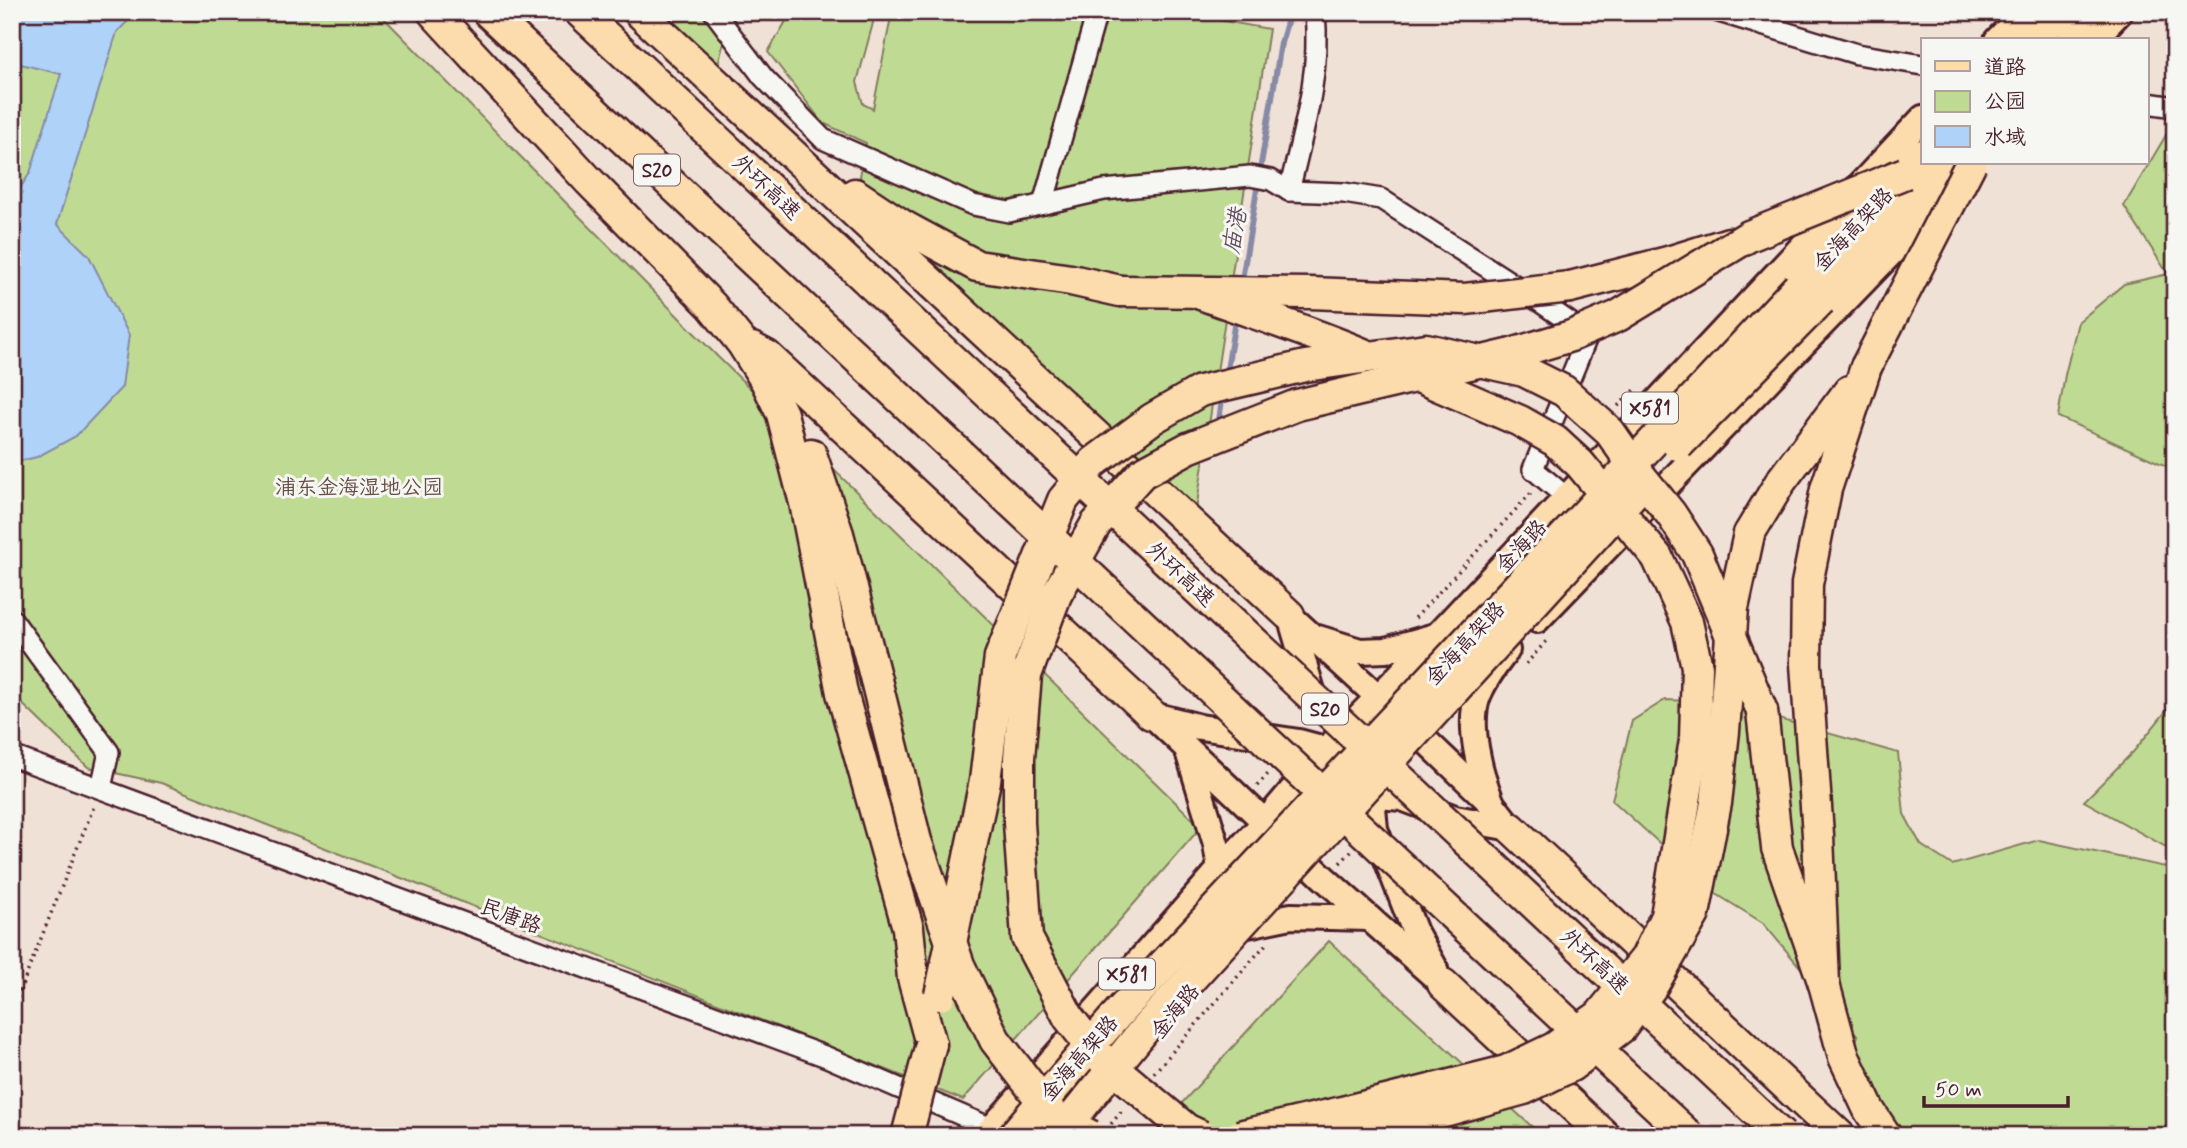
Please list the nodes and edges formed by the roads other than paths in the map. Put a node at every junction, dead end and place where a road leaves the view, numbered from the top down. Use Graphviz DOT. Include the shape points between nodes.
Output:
graph roads {
  1 [pos="433,12"];
  2 [pos="488,12"];
  3 [pos="580,12"];
  4 [pos="639,12"];
  5 [pos="714,12"];
  6 [pos="1097,12"];
  7 [pos="1315,12"];
  8 [pos="1719,12"];
  9 [pos="2059,12"];
  10 [pos="2098,12"];
  11 [pos="2120,12"];
  12 [pos="2026,20"];
  13 [pos="2000,38"];
  14 [pos="2074,38"];
  15 [pos="2095,38"];
  16 [pos="1921,65"];
  17 [pos="2148,103"];
  18 [pos="2175,107"];
  19 [pos="1921,120"];
  20 [pos="782,146"];
  21 [pos="1914,164"];
  22 [pos="1955,164"];
  23 [pos="1971,164"];
  24 [pos="1977,164"];
  25 [pos="1289,191"];
  26 [pos="1043,204"];
  27 [pos="1749,236"];
  28 [pos="1198,293"];
  29 [pos="742,343"];
  30 [pos="1866,367"];
  31 [pos="782,414"];
  32 [pos="1566,497"];
  33 [pos="1289,615"];
  34 [pos="12,619"];
  35 [pos="1312,636"];
  36 [pos="1436,636"];
  37 [pos="1515,659"];
  38 [pos="1372,704"];
  39 [pos="1151,714"];
  40 [pos="1419,746"];
  41 [pos="1187,748"];
  42 [pos="1327,748"];
  43 [pos="12,756"];
  44 [pos="1362,760"];
  45 [pos="101,788"];
  46 [pos="1332,792"];
  47 [pos="1286,796"];
  48 [pos="1372,796"];
  49 [pos="1502,816"];
  50 [pos="1266,821"];
  51 [pos="1327,841"];
  52 [pos="1220,869"];
  53 [pos="1317,870"];
  54 [pos="1369,918"];
  55 [pos="1243,926"];
  56 [pos="1443,984"];
  57 [pos="1824,984"];
  58 [pos="931,1044"];
  59 [pos="1100,1131"];
  60 [pos="996,1133"];
  61 [pos="907,1136"];
  62 [pos="1058,1136"];
  63 [pos="1075,1136"];
  64 [pos="1201,1136"];
  65 [pos="1239,1136"];
  66 [pos="1353,1136"];
  67 [pos="1605,1136"];
  68 [pos="1689,1136"];
  69 [pos="1782,1136"];
  70 [pos="1840,1136"];
  71 [pos="1886,1136"];
  1 -- 29 [label="highway"];
  2 -- 68 [label="highway, S20, bridge"];
  3 -- 69 [label="highway, 外环高速 / S20, bridge"];
  4 -- 20 [label="highway"];
  5 -- 26 [label="street" via="764,77 823,139 973,205 1009,212"];
  6 -- 26 [label="street"];
  7 -- 25 [label="street" via="1313,89"];
  8 -- 16 [label="street" via="1857,54"];
  9 -- 12 [label="highway"];
  10 -- 14 [label="highway"];
  11 -- 15 [label="main road"];
  12 -- 13 [label="main road"];
  17 -- 18 [label="street"];
  19 -- 32 [label="main road, 金海路 / X581"];
  20 -- 28 [label="highway, bridge" via="905,227 977,266 1120,292"];
  20 -- 33 [label="highway"];
  21 -- 27 [label="highway, bridge"];
  21 -- 60 [label="highway, 金海高架路, bridge" via="1130,999"];
  22 -- 62 [label="highway, 金海高架路, bridge" via="1687,435 1144,1030"];
  23 -- 30 [label="highway, bridge"];
  24 -- 37 [label="main road, 金海路 / X581"];
  25 -- 26 [label="street" via="1271,180 1250,176 1104,190"];
  25 -- 32 [label="street" via="1381,199 1588,335 1533,469"];
  27 -- 28 [label="highway, bridge" via="1570,288 1465,299"];
  27 -- 64 [label="highway, bridge" via="1618,316 1571,336 1297,405 1188,448 1142,473 1096,524 1056,596 1026,676 1019,758 1027,938 1069,1018 1098,1055 1186,1129"];
  28 -- 65 [label="highway, bridge" via="1327,338 1510,416 1555,441 1657,556 1687,622 1697,667 1695,740 1666,916 1646,958 1599,1016 1554,1048 1506,1071"];
  29 -- 31 [label="highway"];
  29 -- 39 [label="highway" via="767,356"];
  30 -- 57 [label="highway" via="1826,489 1807,584 1806,664"];
  30 -- 66 [label="highway, bridge" via="1781,481 1749,534 1733,608 1716,803 1694,914 1653,985 1622,1027 1571,1066 1524,1089"];
  31 -- 58 [label="highway" via="805,503 842,693 908,928 913,978"];
  31 -- 59 [label="highway, bridge" via="808,448 838,534 916,841 959,965 995,1040 1056,1119"];
  32 -- 36 [label="main road, 金海路 / X581"];
  33 -- 35 [label="main road"];
  33 -- 42 [label="main road"];
  34 -- 45 [label="street" via="108,752"];
  35 -- 36 [label="main road" via="1360,651 1386,650"];
  35 -- 38 [label="main road"];
  36 -- 38 [label="main road, 金海路 / X581"];
  37 -- 40 [label="main road, 金海路 / X581" via="1439,722"];
  37 -- 49 [label="main road" via="1486,677 1477,699 1474,739 1485,786"];
  38 -- 40 [label="main road"];
  38 -- 42 [label="main road, 金海路 / X581"];
  38 -- 44 [label="main road"];
  39 -- 41 [label="main road"];
  39 -- 42 [label="main road"];
  40 -- 44 [label="main road"];
  40 -- 48 [label="main road, 金海路 / X581"];
  40 -- 49 [label="main road"];
  41 -- 50 [label="main road"];
  41 -- 52 [label="main road"];
  42 -- 44 [label="main road"];
  42 -- 46 [label="main road"];
  42 -- 47 [label="main road, 金海路 / X581"];
  43 -- 45 [label="street, 民唐路"];
  44 -- 48 [label="main road"];
  45 -- 60 [label="street, 民唐路" via="827,1057"];
  46 -- 47 [label="main road"];
  46 -- 48 [label="main road"];
  46 -- 51 [label="main road"];
  47 -- 50 [label="main road, 金海路 / X581"];
  48 -- 49 [label="main road" via="1402,798 1455,818"];
  48 -- 51 [label="main road, 金海路 / X581"];
  48 -- 56 [label="main road" via="1374,830 1415,932"];
  49 -- 70 [label="highway"];
  50 -- 52 [label="main road, 金海路 / X581"];
  50 -- 53 [label="main road"];
  51 -- 53 [label="main road, 金海路 / X581"];
  52 -- 60 [label="main road, 金海路 / X581"];
  53 -- 54 [label="main road"];
  53 -- 55 [label="main road, 金海路 / X581" via="1289,875"];
  54 -- 55 [label="main road" via="1291,916"];
  54 -- 56 [label="main road"];
  55 -- 63 [label="main road, 金海路 / X581"];
  56 -- 67 [label="highway"];
  57 -- 58 [label="highway, bridge" via="1777,848 1762,711 1698,554 1610,432 1564,391 1524,371 1426,349 1305,366 1199,391 1094,462 1063,500 1000,657 985,781"];
  57 -- 71 [label="highway" via="1844,1057"];
  58 -- 61 [label="highway, bridge"];
}
